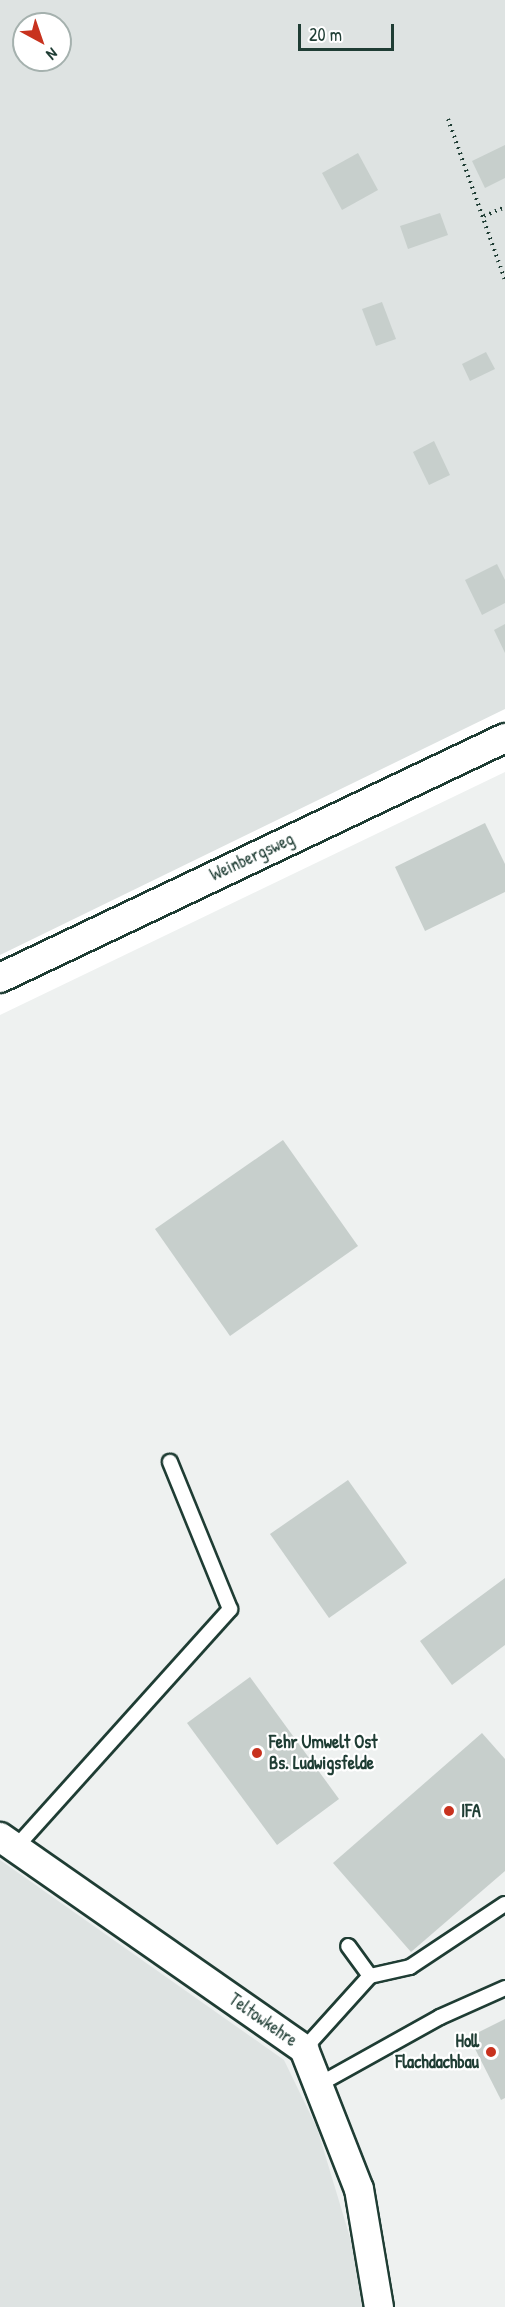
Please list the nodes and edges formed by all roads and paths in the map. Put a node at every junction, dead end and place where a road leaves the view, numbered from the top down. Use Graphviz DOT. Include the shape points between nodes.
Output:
graph roads {
  1 [pos="448,119"];
  2 [pos="505,207"];
  3 [pos="484,216"];
  4 [pos="505,279"];
  5 [pos="505,738"];
  6 [pos="0,978"];
  7 [pos="170,1462"];
  8 [pos="8,1842"];
  9 [pos="505,1904"];
  10 [pos="348,1946"];
  11 [pos="370,1976"];
  12 [pos="505,1988"];
  13 [pos="304,2049"];
  14 [pos="318,2085"];
  15 [pos="379,2307"];
  1 -- 3 [label="path"];
  2 -- 3 [label="path"];
  3 -- 4 [label="path"];
  5 -- 6 [label="street, Weinbergsweg"];
  7 -- 8 [label="lane" via="230,1609"];
  8 -- 13 [label="street, Teltowkehre"];
  9 -- 11 [label="lane" via="410,1967"];
  10 -- 11 [label="lane"];
  11 -- 13 [label="lane"];
  12 -- 14 [label="lane" via="440,2017"];
  13 -- 14 [label="street, Teltowkehre"];
  14 -- 15 [label="street, Teltowkehre" via="359,2189"];
}
